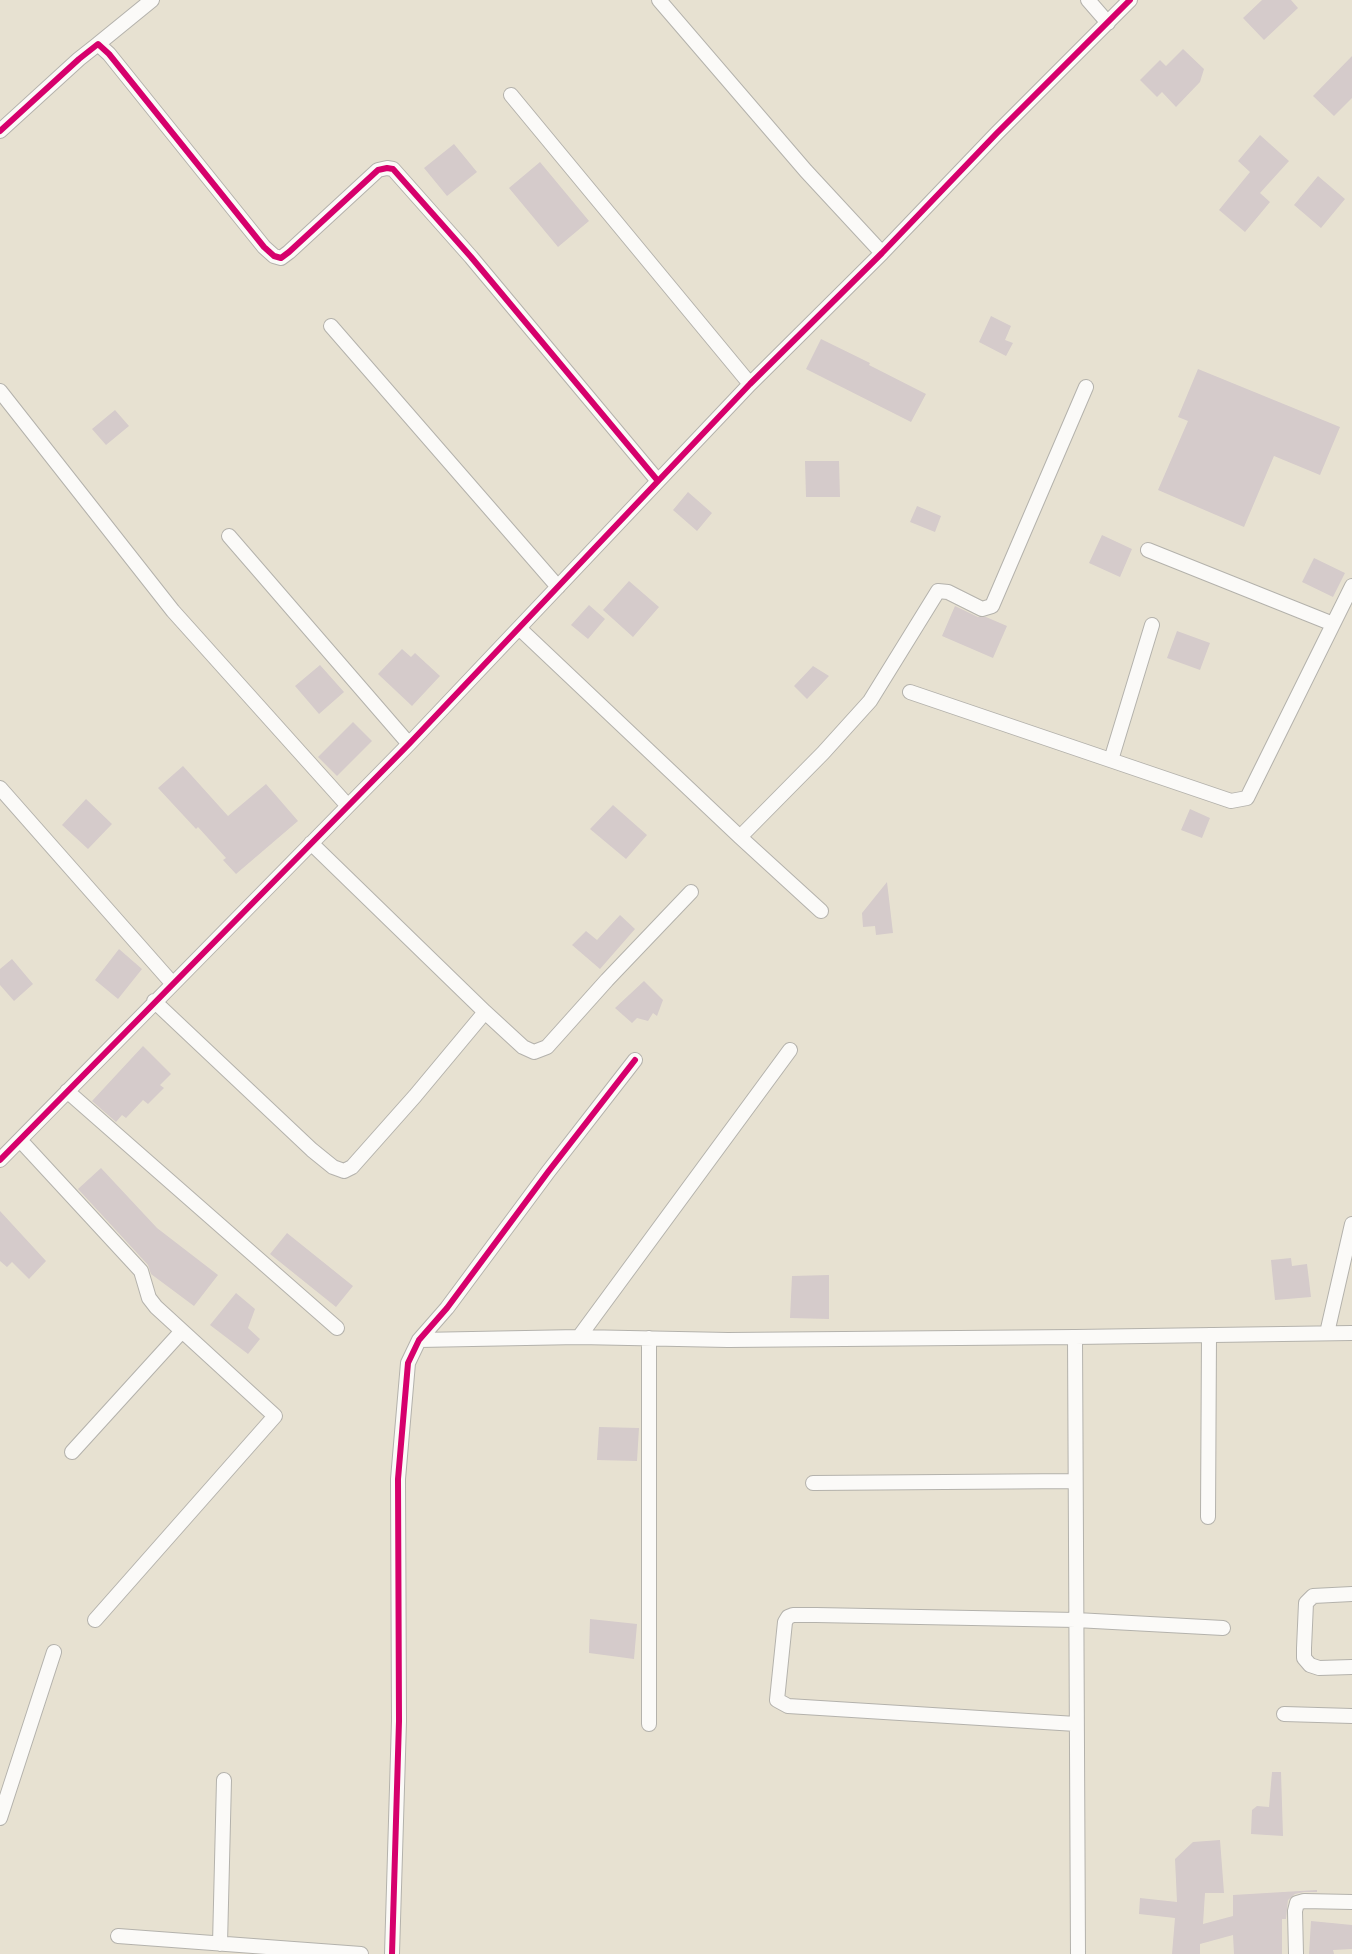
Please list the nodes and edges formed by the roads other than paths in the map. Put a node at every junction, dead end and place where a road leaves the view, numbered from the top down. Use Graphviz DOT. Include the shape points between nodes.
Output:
graph roads {
  1 [pos="152,0"];
  2 [pos="659,0"];
  3 [pos="1088,0"];
  4 [pos="1130,0"];
  5 [pos="1108,23"];
  6 [pos="98,44"];
  7 [pos="511,95"];
  8 [pos="0,131"];
  9 [pos="882,253"];
  10 [pos="331,326"];
  11 [pos="750,384"];
  12 [pos="1086,387"];
  13 [pos="0,392"];
  14 [pos="658,481"];
  15 [pos="229,536"];
  16 [pos="1148,550"];
  17 [pos="1352,586"];
  18 [pos="558,587"];
  19 [pos="1333,624"];
  20 [pos="1152,625"];
  21 [pos="519,628"];
  22 [pos="910,692"];
  23 [pos="409,744"];
  24 [pos="1111,760"];
  25 [pos="0,788"];
  26 [pos="348,806"];
  27 [pos="740,837"];
  28 [pos="312,843"];
  29 [pos="691,892"];
  30 [pos="821,911"];
  31 [pos="172,983"];
  32 [pos="154,1001"];
  33 [pos="485,1012"];
  34 [pos="790,1050"];
  35 [pos="635,1060"];
  36 [pos="67,1091"];
  37 [pos="20,1140"];
  38 [pos="0,1160"];
  39 [pos="1352,1224"];
  40 [pos="337,1328"];
  41 [pos="182,1330"];
  42 [pos="1327,1333"];
  43 [pos="1352,1333"];
  44 [pos="1209,1335"];
  45 [pos="1075,1337"];
  46 [pos="579,1338"];
  47 [pos="649,1338"];
  48 [pos="419,1340"];
  49 [pos="72,1452"];
  50 [pos="1075,1481"];
  51 [pos="813,1483"];
  52 [pos="1208,1517"];
  53 [pos="1352,1594"];
  54 [pos="95,1620"];
  55 [pos="1076,1620"];
  56 [pos="1223,1628"];
  57 [pos="54,1652"];
  58 [pos="1352,1667"];
  59 [pos="1284,1714"];
  60 [pos="1352,1716"];
  61 [pos="649,1724"];
  62 [pos="1076,1724"];
  63 [pos="224,1780"];
  64 [pos="0,1818"];
  65 [pos="1352,1902"];
  66 [pos="118,1936"];
  67 [pos="220,1944"];
  68 [pos="336,1953"];
  69 [pos="361,1954"];
  70 [pos="392,1954"];
  71 [pos="1078,1954"];
  72 [pos="1296,1954"];
  1 -- 6 [label="street"];
  2 -- 9 [label="street"];
  3 -- 5 [label="street"];
  4 -- 5 [label="street"];
  5 -- 9 [label="street"];
  6 -- 8 [label="street"];
  6 -- 14 [label="street" via="274,256 281,258 289,252 378,170 393,169"];
  7 -- 11 [label="street"];
  9 -- 11 [label="street"];
  10 -- 18 [label="street"];
  11 -- 14 [label="street"];
  12 -- 27 [label="street" via="992,606 982,609 938,591 870,701"];
  13 -- 26 [label="street" via="173,611"];
  14 -- 18 [label="street"];
  15 -- 23 [label="street"];
  16 -- 19 [label="street"];
  17 -- 19 [label="street"];
  18 -- 21 [label="street"];
  19 -- 24 [label="street" via="1247,798 1232,801"];
  20 -- 24 [label="street"];
  21 -- 23 [label="street"];
  21 -- 27 [label="street"];
  22 -- 24 [label="street"];
  23 -- 26 [label="street"];
  25 -- 31 [label="street"];
  26 -- 28 [label="street"];
  27 -- 30 [label="street"];
  28 -- 31 [label="street"];
  28 -- 33 [label="street"];
  29 -- 33 [label="street" via="547,1047 534,1052 523,1047"];
  31 -- 32 [label="street"];
  32 -- 33 [label="street" via="312,1150 344,1171 352,1167 415,1096"];
  32 -- 36 [label="street"];
  34 -- 46 [label="street"];
  35 -- 48 [label="street"];
  36 -- 37 [label="street"];
  36 -- 40 [label="street"];
  37 -- 38 [label="street"];
  37 -- 41 [label="street" via="141,1271 149,1298"];
  39 -- 42 [label="street"];
  41 -- 49 [label="street"];
  41 -- 54 [label="street" via="274,1416"];
  42 -- 43 [label="street"];
  42 -- 44 [label="street"];
  44 -- 45 [label="street"];
  44 -- 52 [label="street"];
  45 -- 47 [label="street"];
  45 -- 50 [label="street"];
  46 -- 47 [label="street"];
  46 -- 48 [label="street"];
  47 -- 61 [label="street"];
  48 -- 70 [label="street" via="408,1363 398,1479 399,1721"];
  50 -- 51 [label="street"];
  50 -- 55 [label="street"];
  53 -- 58 [label="street" via="1313,1596 1306,1602 1304,1648 1304,1658 1310,1665"];
  55 -- 56 [label="street"];
  55 -- 62 [label="street"];
  55 -- 62 [label="street" via="793,1615 785,1622 777,1700 788,1706"];
  57 -- 64 [label="street"];
  59 -- 60 [label="street"];
  62 -- 71 [label="street"];
  63 -- 67 [label="street"];
  65 -- 72 [label="street" via="1297,1903"];
  66 -- 67 [label="street"];
  67 -- 68 [label="street"];
  68 -- 69 [label="street"];
}
